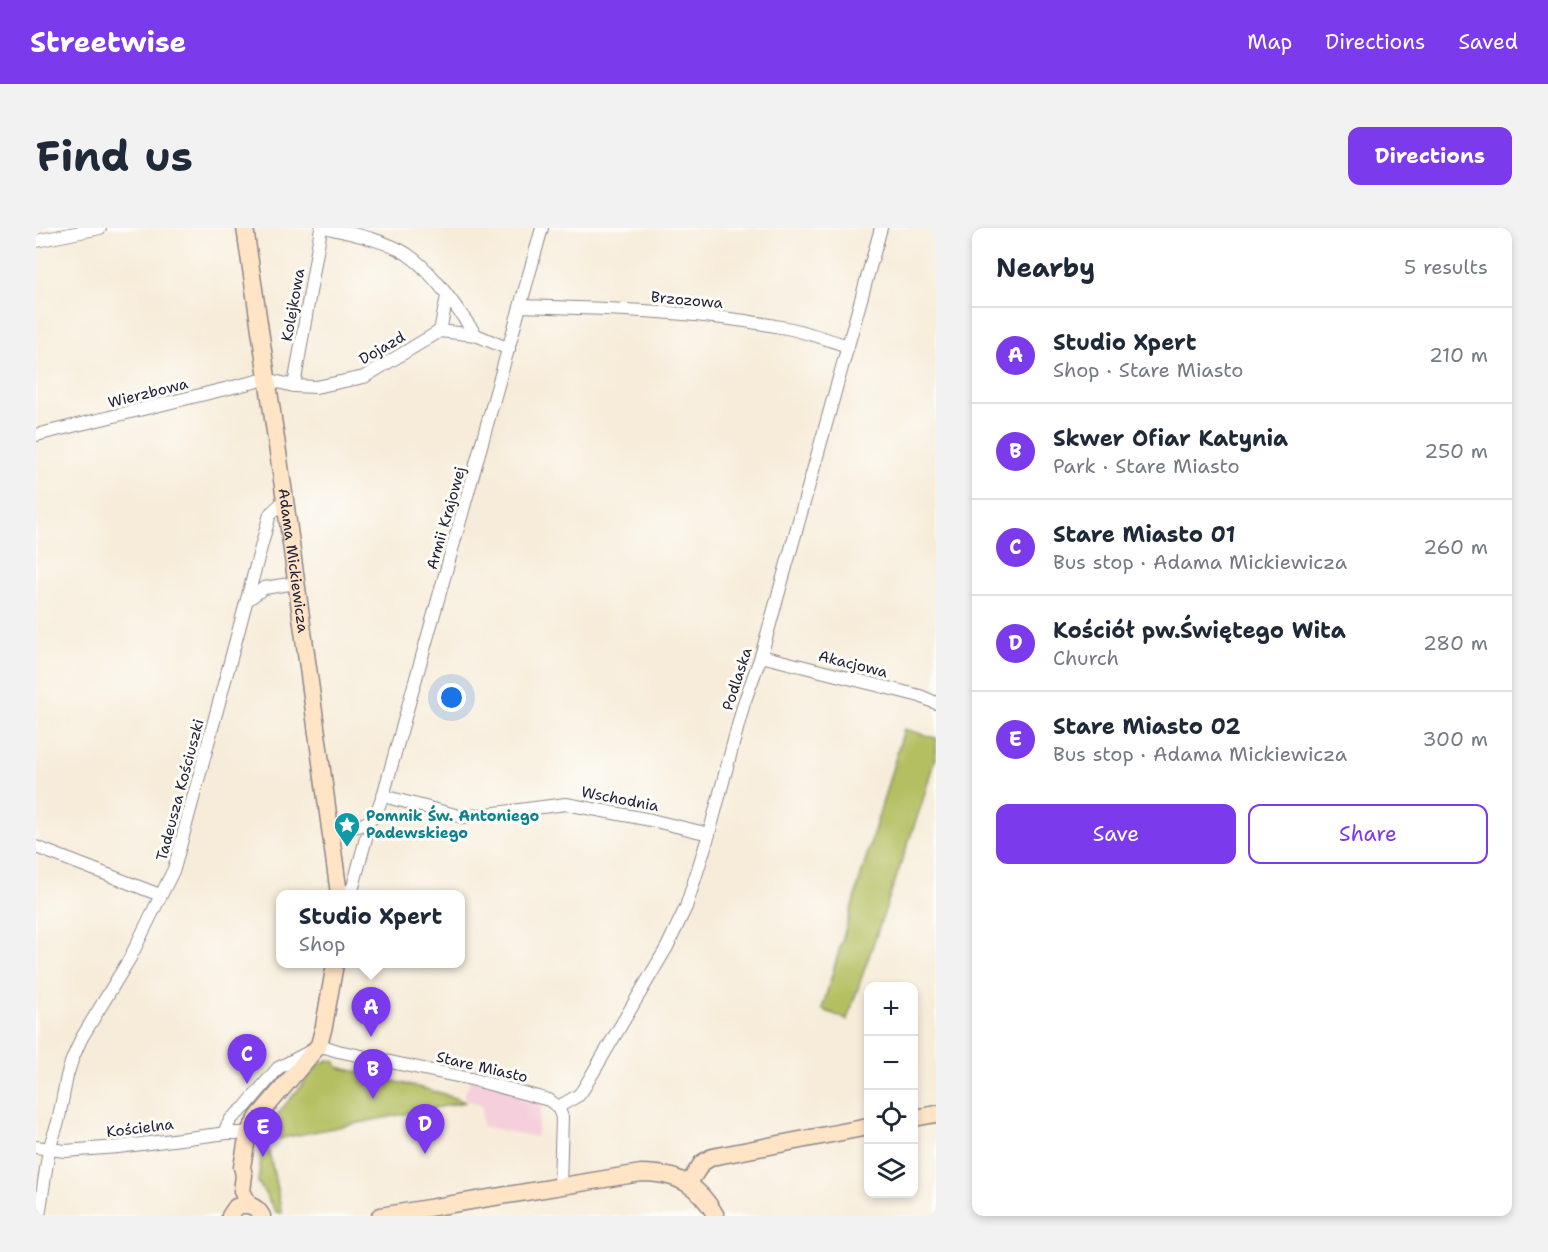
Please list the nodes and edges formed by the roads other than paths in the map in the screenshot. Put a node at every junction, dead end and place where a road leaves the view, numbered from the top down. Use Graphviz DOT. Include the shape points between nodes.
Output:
graph roads {
  1 [pos="100,228"];
  2 [pos="245,228"];
  3 [pos="321,228"];
  4 [pos="328,228"];
  5 [pos="542,228"];
  6 [pos="880,228"];
  7 [pos="36,240"];
  8 [pos="447,296"];
  9 [pos="521,306"];
  10 [pos="440,331"];
  11 [pos="476,335"];
  12 [pos="848,346"];
  13 [pos="509,350"];
  14 [pos="266,379"];
  15 [pos="294,386"];
  16 [pos="36,435"];
  17 [pos="285,500"];
  18 [pos="296,583"];
  19 [pos="247,600"];
  20 [pos="761,656"];
  21 [pos="936,703"];
  22 [pos="383,796"];
  23 [pos="329,828"];
  24 [pos="709,834"];
  25 [pos="366,838"];
  26 [pos="36,847"];
  27 [pos="338,890"];
  28 [pos="350,890"];
  29 [pos="160,895"];
  30 [pos="334,968"];
  31 [pos="317,1047"];
  32 [pos="558,1107"];
  33 [pos="936,1114"];
  34 [pos="918,1117"];
  35 [pos="864,1128"];
  36 [pos="226,1133"];
  37 [pos="248,1133"];
  38 [pos="36,1147"];
  39 [pos="49,1149"];
  40 [pos="688,1183"];
  41 [pos="560,1186"];
  42 [pos="238,1209"];
  43 [pos="38,1214"];
  44 [pos="262,1216"];
  45 [pos="380,1216"];
  46 [pos="716,1216"];
  1 -- 7 [label="street"];
  2 -- 14 [label="main road, Adama Mickiewicza"];
  3 -- 15 [label="street, Kolejkowa"];
  4 -- 8 [label="street" via="376,240 406,254 435,279"];
  5 -- 9 [label="street, Armii Krajowej"];
  6 -- 12 [label="street, Podlaska"];
  8 -- 10 [label="street"];
  8 -- 11 [label="street"];
  9 -- 12 [label="street, Brzozowa" via="707,316 788,329"];
  9 -- 13 [label="street, Armii Krajowej"];
  10 -- 11 [label="street"];
  10 -- 15 [label="street, Dojazd" via="364,377 316,387"];
  11 -- 13 [label="street"];
  12 -- 20 [label="street, Podlaska"];
  13 -- 22 [label="street, Armii Krajowej"];
  14 -- 15 [label="street, Dojazd"];
  14 -- 16 [label="street, Wierzbowa"];
  14 -- 17 [label="main road, Adama Mickiewicza"];
  17 -- 18 [label="main road, Adama Mickiewicza"];
  17 -- 19 [label="street, Tadeusza Kościuszki" via="270,514"];
  18 -- 19 [label="street" via="264,588"];
  18 -- 23 [label="main road, Adama Mickiewicza"];
  19 -- 29 [label="street, Tadeusza Kościuszki" via="174,869"];
  20 -- 21 [label="street, Akacjowa"];
  20 -- 24 [label="street, Podlaska" via="744,703"];
  22 -- 23 [label="street, Armii Krajowej" via="375,815 362,825"];
  22 -- 24 [label="street, Wschodnia" via="463,817 566,804"];
  23 -- 27 [label="main road, Adama Mickiewicza"];
  24 -- 32 [label="street, Podlaska" via="686,907 667,947 584,1088"];
  25 -- 28 [label="street"];
  26 -- 29 [label="street"];
  29 -- 39 [label="street, Tadeusza Kościuszki" via="130,958 81,1039 67,1076"];
  30 -- 31 [label="main road"];
  31 -- 32 [label="street, Stare Miasto" via="471,1078 549,1100"];
  31 -- 36 [label="street" via="278,1068 231,1119"];
  31 -- 37 [label="main road"];
  32 -- 41 [label="street" via="563,1124"];
  33 -- 34 [label="main road"];
  35 -- 40 [label="main road" via="712,1156"];
  36 -- 37 [label="street, Kościelna"];
  36 -- 39 [label="street, Kościelna" via="118,1147"];
  37 -- 42 [label="main road"];
  38 -- 39 [label="street, Kościelna"];
  39 -- 43 [label="street, Tadeusza Kościuszki"];
  40 -- 41 [label="main road" via="668,1175 641,1173"];
  40 -- 46 [label="main road" via="710,1204"];
  41 -- 45 [label="main road"];
  42 -- 44 [label="main road" via="256,1208"];
}
